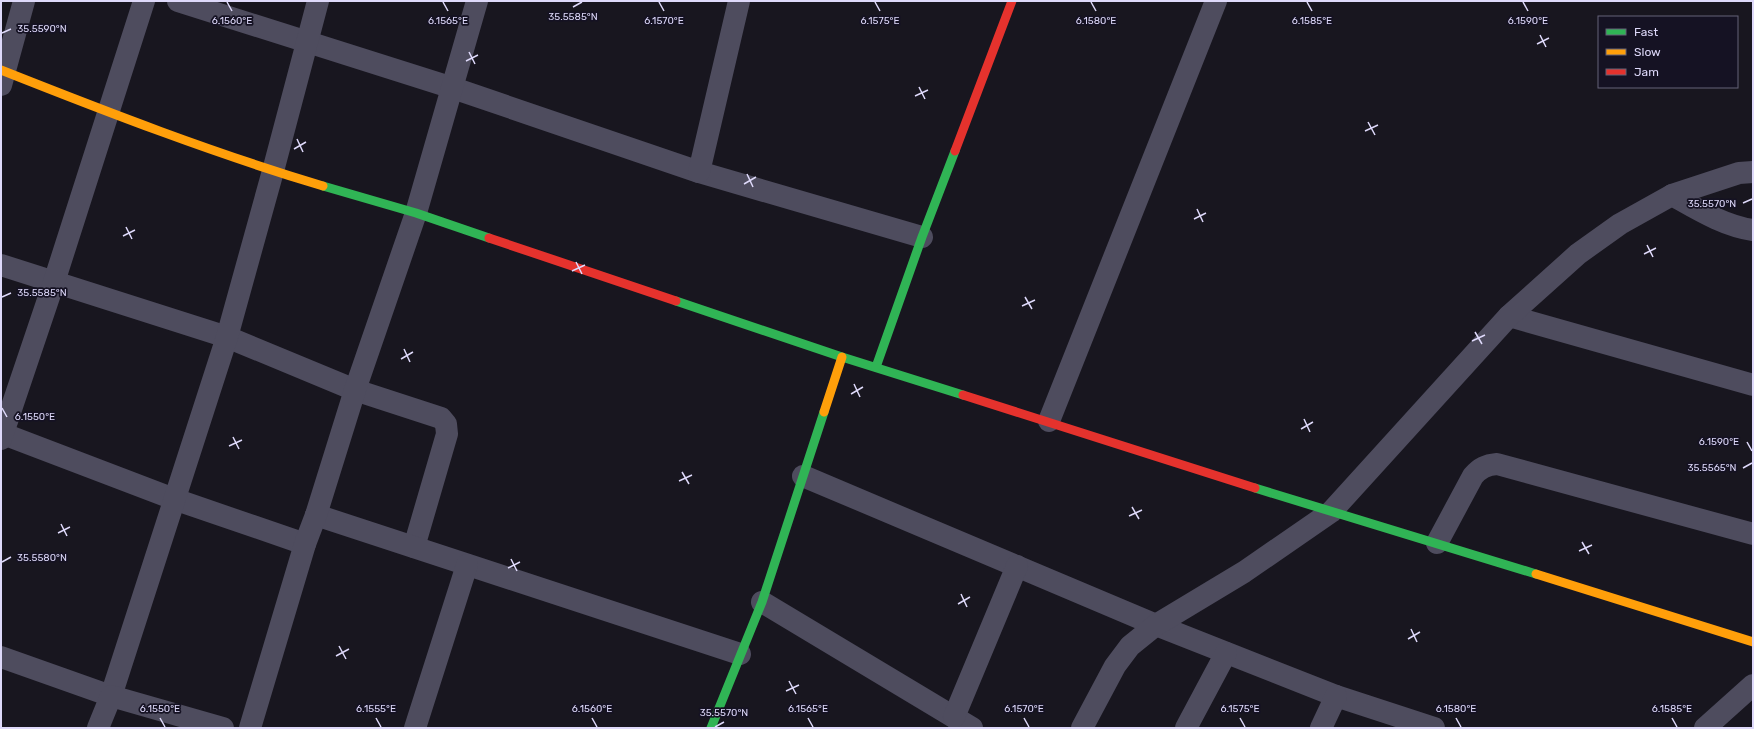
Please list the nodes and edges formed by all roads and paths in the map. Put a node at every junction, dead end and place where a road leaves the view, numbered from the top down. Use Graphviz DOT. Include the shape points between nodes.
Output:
graph roads {
  1 [pos="24,1"];
  2 [pos="144,1"];
  3 [pos="178,1"];
  4 [pos="318,1"];
  5 [pos="477,1"];
  6 [pos="739,1"];
  7 [pos="1012,1"];
  8 [pos="1216,1"];
  9 [pos="307,43"];
  10 [pos="2,76"];
  11 [pos="453,88"];
  12 [pos="108,112"];
  13 [pos="273,171"];
  14 [pos="699,172"];
  15 [pos="1753,172"];
  16 [pos="1672,195"];
  17 [pos="416,213"];
  18 [pos="1753,230"];
  19 [pos="922,237"];
  20 [pos="1,265"];
  21 [pos="54,282"];
  22 [pos="1508,316"];
  23 [pos="227,337"];
  24 [pos="842,357"];
  25 [pos="876,367"];
  26 [pos="1753,385"];
  27 [pos="355,390"];
  28 [pos="1049,421"];
  29 [pos="2,435"];
  30 [pos="803,476"];
  31 [pos="174,499"];
  32 [pos="1331,512"];
  33 [pos="316,515"];
  34 [pos="1753,534"];
  35 [pos="1437,543"];
  36 [pos="305,544"];
  37 [pos="414,547"];
  38 [pos="467,565"];
  39 [pos="1017,566"];
  40 [pos="762,602"];
  41 [pos="1156,625"];
  42 [pos="1753,642"];
  43 [pos="1226,653"];
  44 [pos="740,654"];
  45 [pos="1,657"];
  46 [pos="1753,685"];
  47 [pos="111,696"];
  48 [pos="1336,696"];
  49 [pos="965,725"];
  50 [pos="98,728"];
  51 [pos="223,728"];
  52 [pos="250,728"];
  53 [pos="415,728"];
  54 [pos="711,728"];
  55 [pos="1082,728"];
  56 [pos="1186,728"];
  57 [pos="1321,728"];
  58 [pos="1434,728"];
  59 [pos="1705,728"];
  1 -- 10 [label="street"];
  2 -- 12 [label="street"];
  3 -- 9 [label="street"];
  4 -- 9 [label="street"];
  5 -- 11 [label="street"];
  6 -- 14 [label="street"];
  7 -- 19 [label="street"];
  8 -- 28 [label="street"];
  9 -- 11 [label="street"];
  9 -- 13 [label="street"];
  10 -- 12 [label="street"];
  11 -- 14 [label="street"];
  11 -- 17 [label="street"];
  12 -- 13 [label="street"];
  12 -- 21 [label="street"];
  13 -- 17 [label="street"];
  13 -- 23 [label="street"];
  14 -- 19 [label="street"];
  15 -- 16 [label="street" via="1739,173"];
  16 -- 18 [label="street" via="1706,214 1743,229"];
  16 -- 22 [label="street" via="1620,224 1578,254"];
  17 -- 24 [label="street"];
  17 -- 27 [label="street"];
  19 -- 25 [label="street"];
  20 -- 21 [label="street"];
  21 -- 23 [label="street"];
  21 -- 29 [label="street"];
  22 -- 26 [label="street"];
  22 -- 32 [label="street"];
  23 -- 27 [label="street"];
  23 -- 31 [label="street"];
  24 -- 25 [label="street"];
  24 -- 30 [label="street"];
  25 -- 28 [label="street"];
  27 -- 33 [label="street"];
  27 -- 37 [label="street" via="441,418 446,424 447,434"];
  28 -- 32 [label="street"];
  29 -- 31 [label="street"];
  30 -- 39 [label="street"];
  30 -- 40 [label="street"];
  31 -- 36 [label="street"];
  31 -- 47 [label="street"];
  32 -- 35 [label="street"];
  32 -- 41 [label="street" via="1244,572"];
  33 -- 36 [label="street"];
  33 -- 37 [label="street"];
  34 -- 35 [label="street" via="1497,464 1487,465 1473,476"];
  35 -- 42 [label="street"];
  36 -- 52 [label="street"];
  37 -- 38 [label="street"];
  38 -- 44 [label="street"];
  38 -- 53 [label="street"];
  39 -- 41 [label="street"];
  39 -- 49 [label="street"];
  40 -- 44 [label="street"];
  40 -- 49 [label="street"];
  41 -- 43 [label="street"];
  41 -- 55 [label="street" via="1130,646 1118,661"];
  43 -- 48 [label="street"];
  43 -- 56 [label="street"];
  44 -- 54 [label="street"];
  45 -- 47 [label="street"];
  46 -- 59 [label="street"];
  47 -- 50 [label="street"];
  47 -- 51 [label="street"];
  48 -- 57 [label="street"];
  48 -- 58 [label="street"];
}
